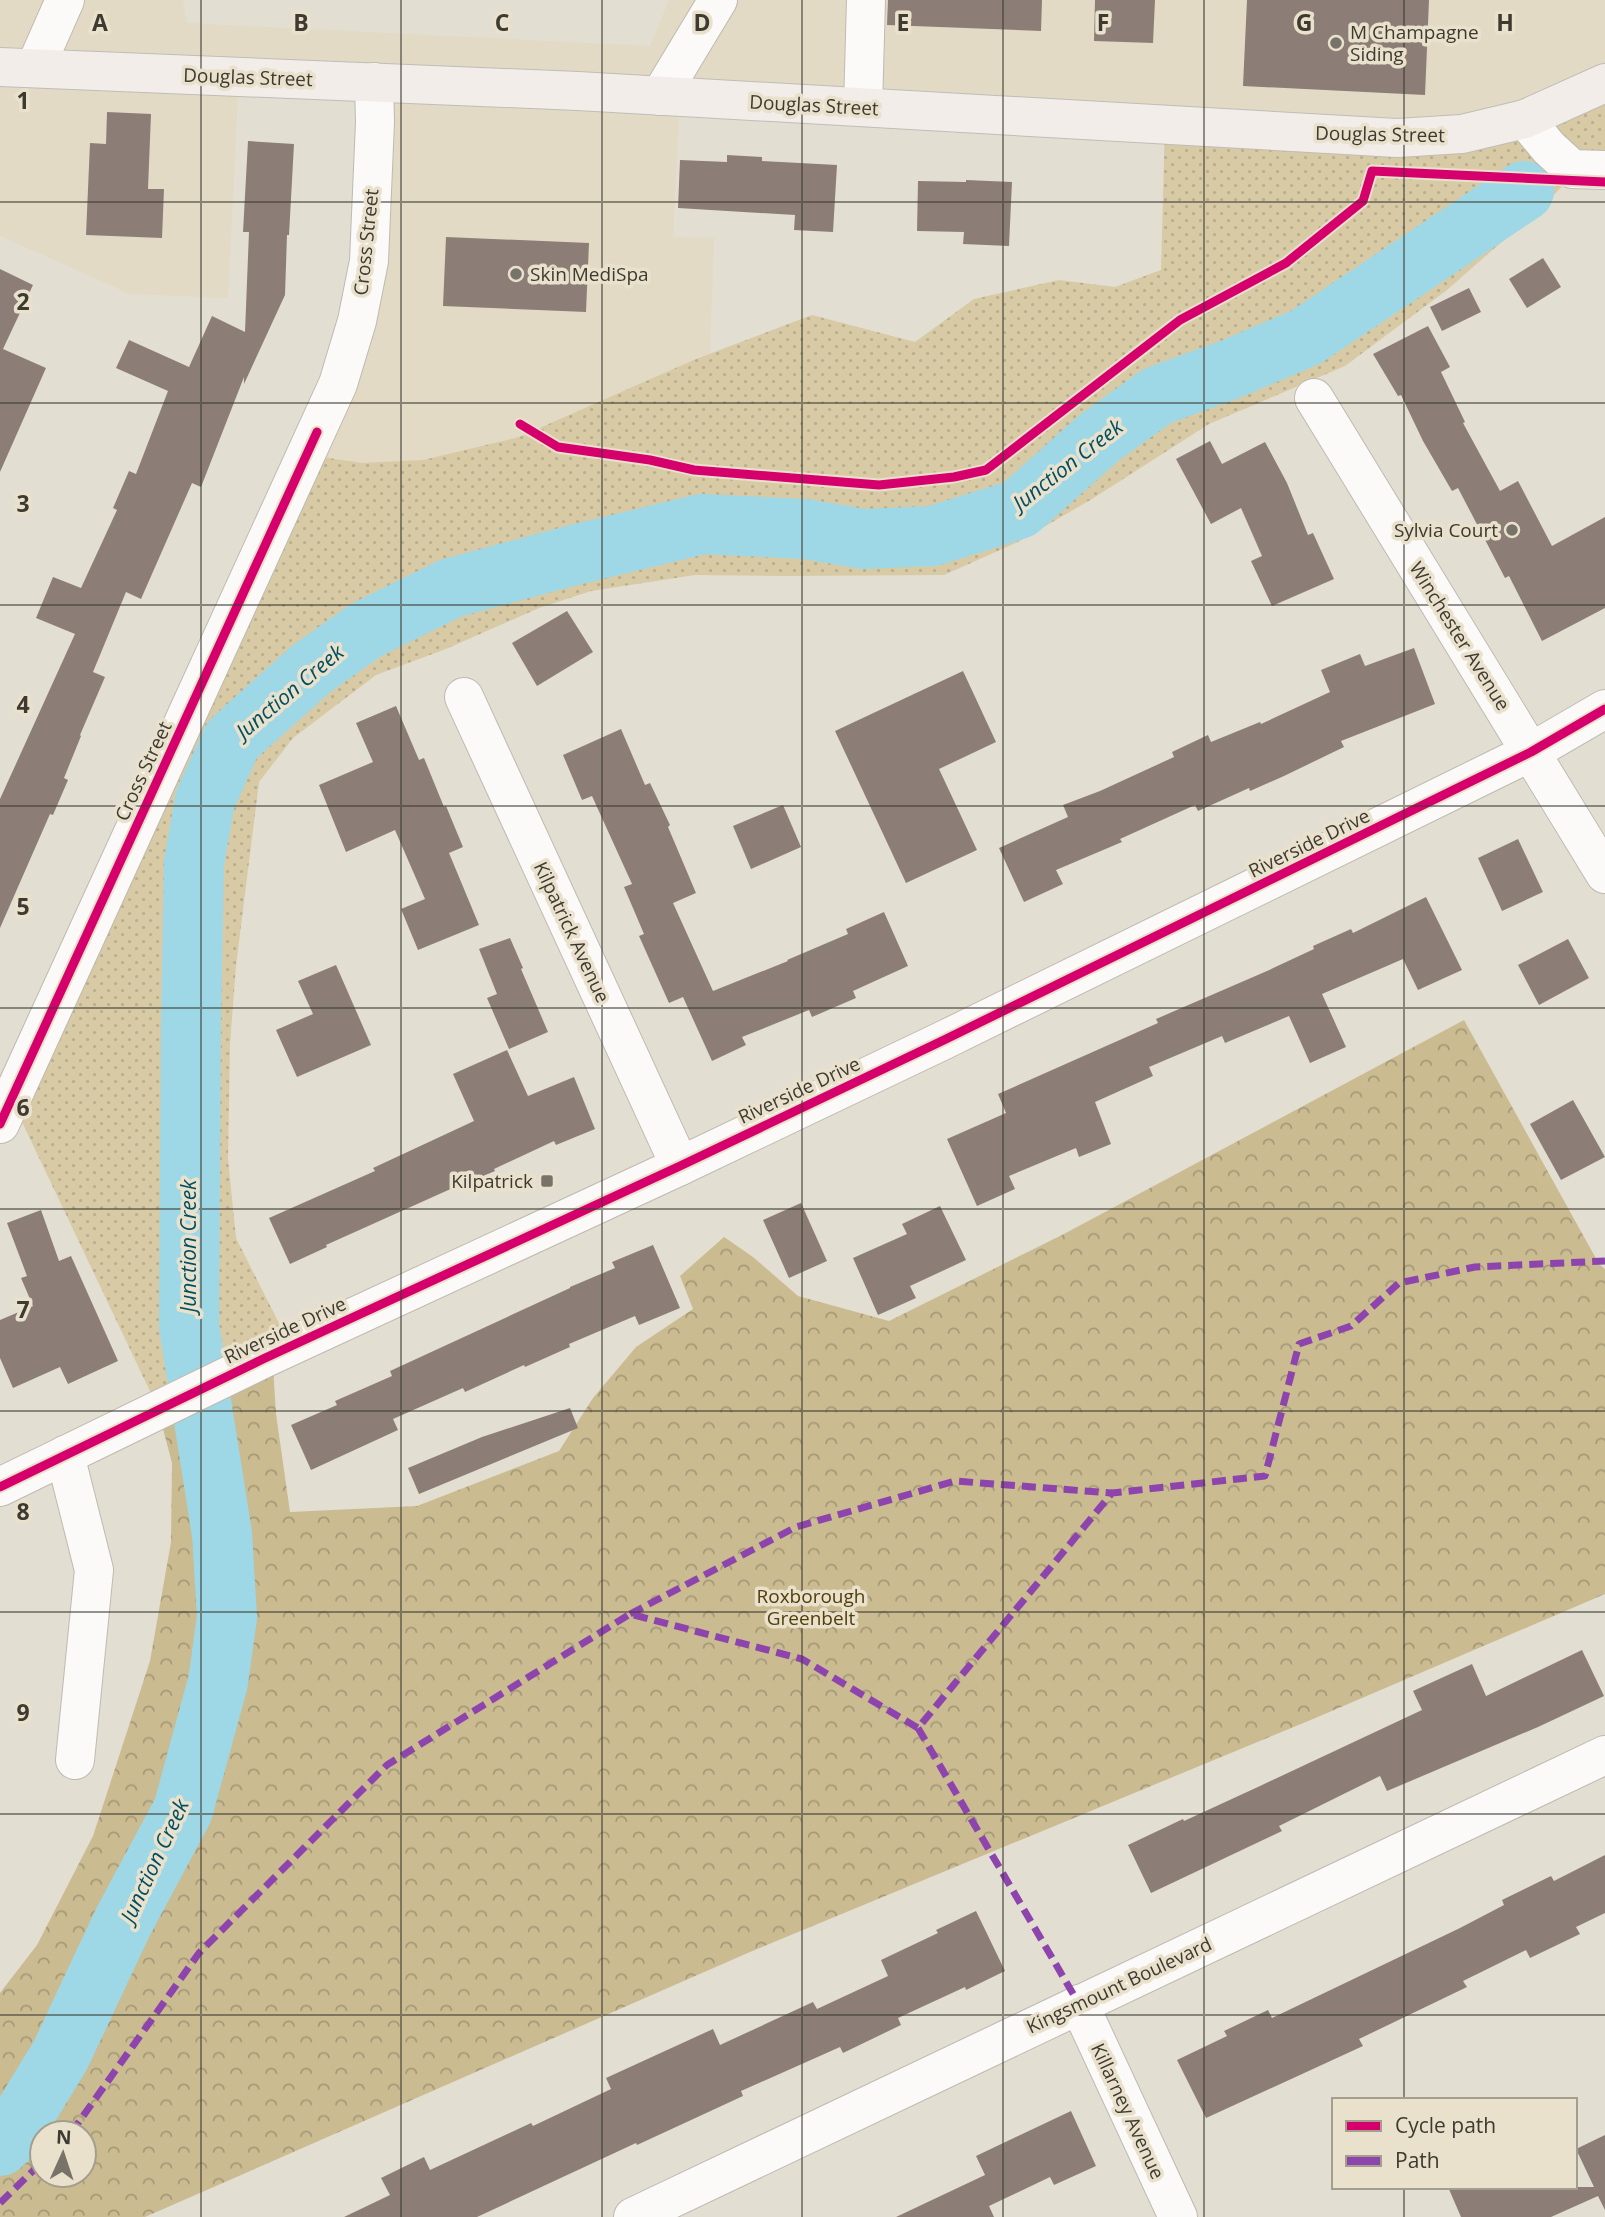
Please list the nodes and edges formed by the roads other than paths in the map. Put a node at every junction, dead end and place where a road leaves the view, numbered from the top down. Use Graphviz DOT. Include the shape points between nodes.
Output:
graph roads {
  1 [pos="65,0"];
  2 [pos="718,0"];
  3 [pos="866,0"];
  4 [pos="12,67"];
  5 [pos="374,82"];
  6 [pos="1605,83"];
  7 [pos="660,96"];
  8 [pos="863,107"];
  9 [pos="1525,119"];
  10 [pos="1605,170"];
  11 [pos="1314,398"];
  12 [pos="464,697"];
  13 [pos="1605,709"];
  14 [pos="1531,752"];
  15 [pos="1605,874"];
  16 [pos="0,1124"];
  17 [pos="680,1166"];
  18 [pos="65,1455"];
  19 [pos="0,1487"];
  20 [pos="1605,1755"];
  21 [pos="75,1760"];
  22 [pos="1079,2004"];
  23 [pos="633,2217"];
  24 [pos="1178,2217"];
  1 -- 4 [label="street"];
  2 -- 7 [label="street"];
  3 -- 8 [label="street"];
  4 -- 5 [label="main road, Douglas Street"];
  5 -- 7 [label="main road, Douglas Street"];
  5 -- 16 [label="street, Cross Street" via="369,261 338,384"];
  6 -- 9 [label="main road, Douglas Street"];
  7 -- 8 [label="main road, Douglas Street"];
  8 -- 9 [label="main road, Douglas Street" via="1398,138 1462,134"];
  9 -- 10 [label="street" via="1572,169"];
  11 -- 14 [label="street, Winchester Avenue"];
  12 -- 17 [label="street, Kilpatrick Avenue"];
  13 -- 14 [label="street, Riverside Drive"];
  14 -- 15 [label="street, Winchester Avenue"];
  14 -- 17 [label="street, Riverside Drive"];
  17 -- 18 [label="street, Riverside Drive"];
  18 -- 19 [label="street, Riverside Drive"];
  18 -- 21 [label="street" via="94,1570"];
  20 -- 22 [label="street, Kingsmount Boulevard"];
  22 -- 23 [label="street, Kingsmount Boulevard"];
  22 -- 24 [label="street, Killarney Avenue"];
}
